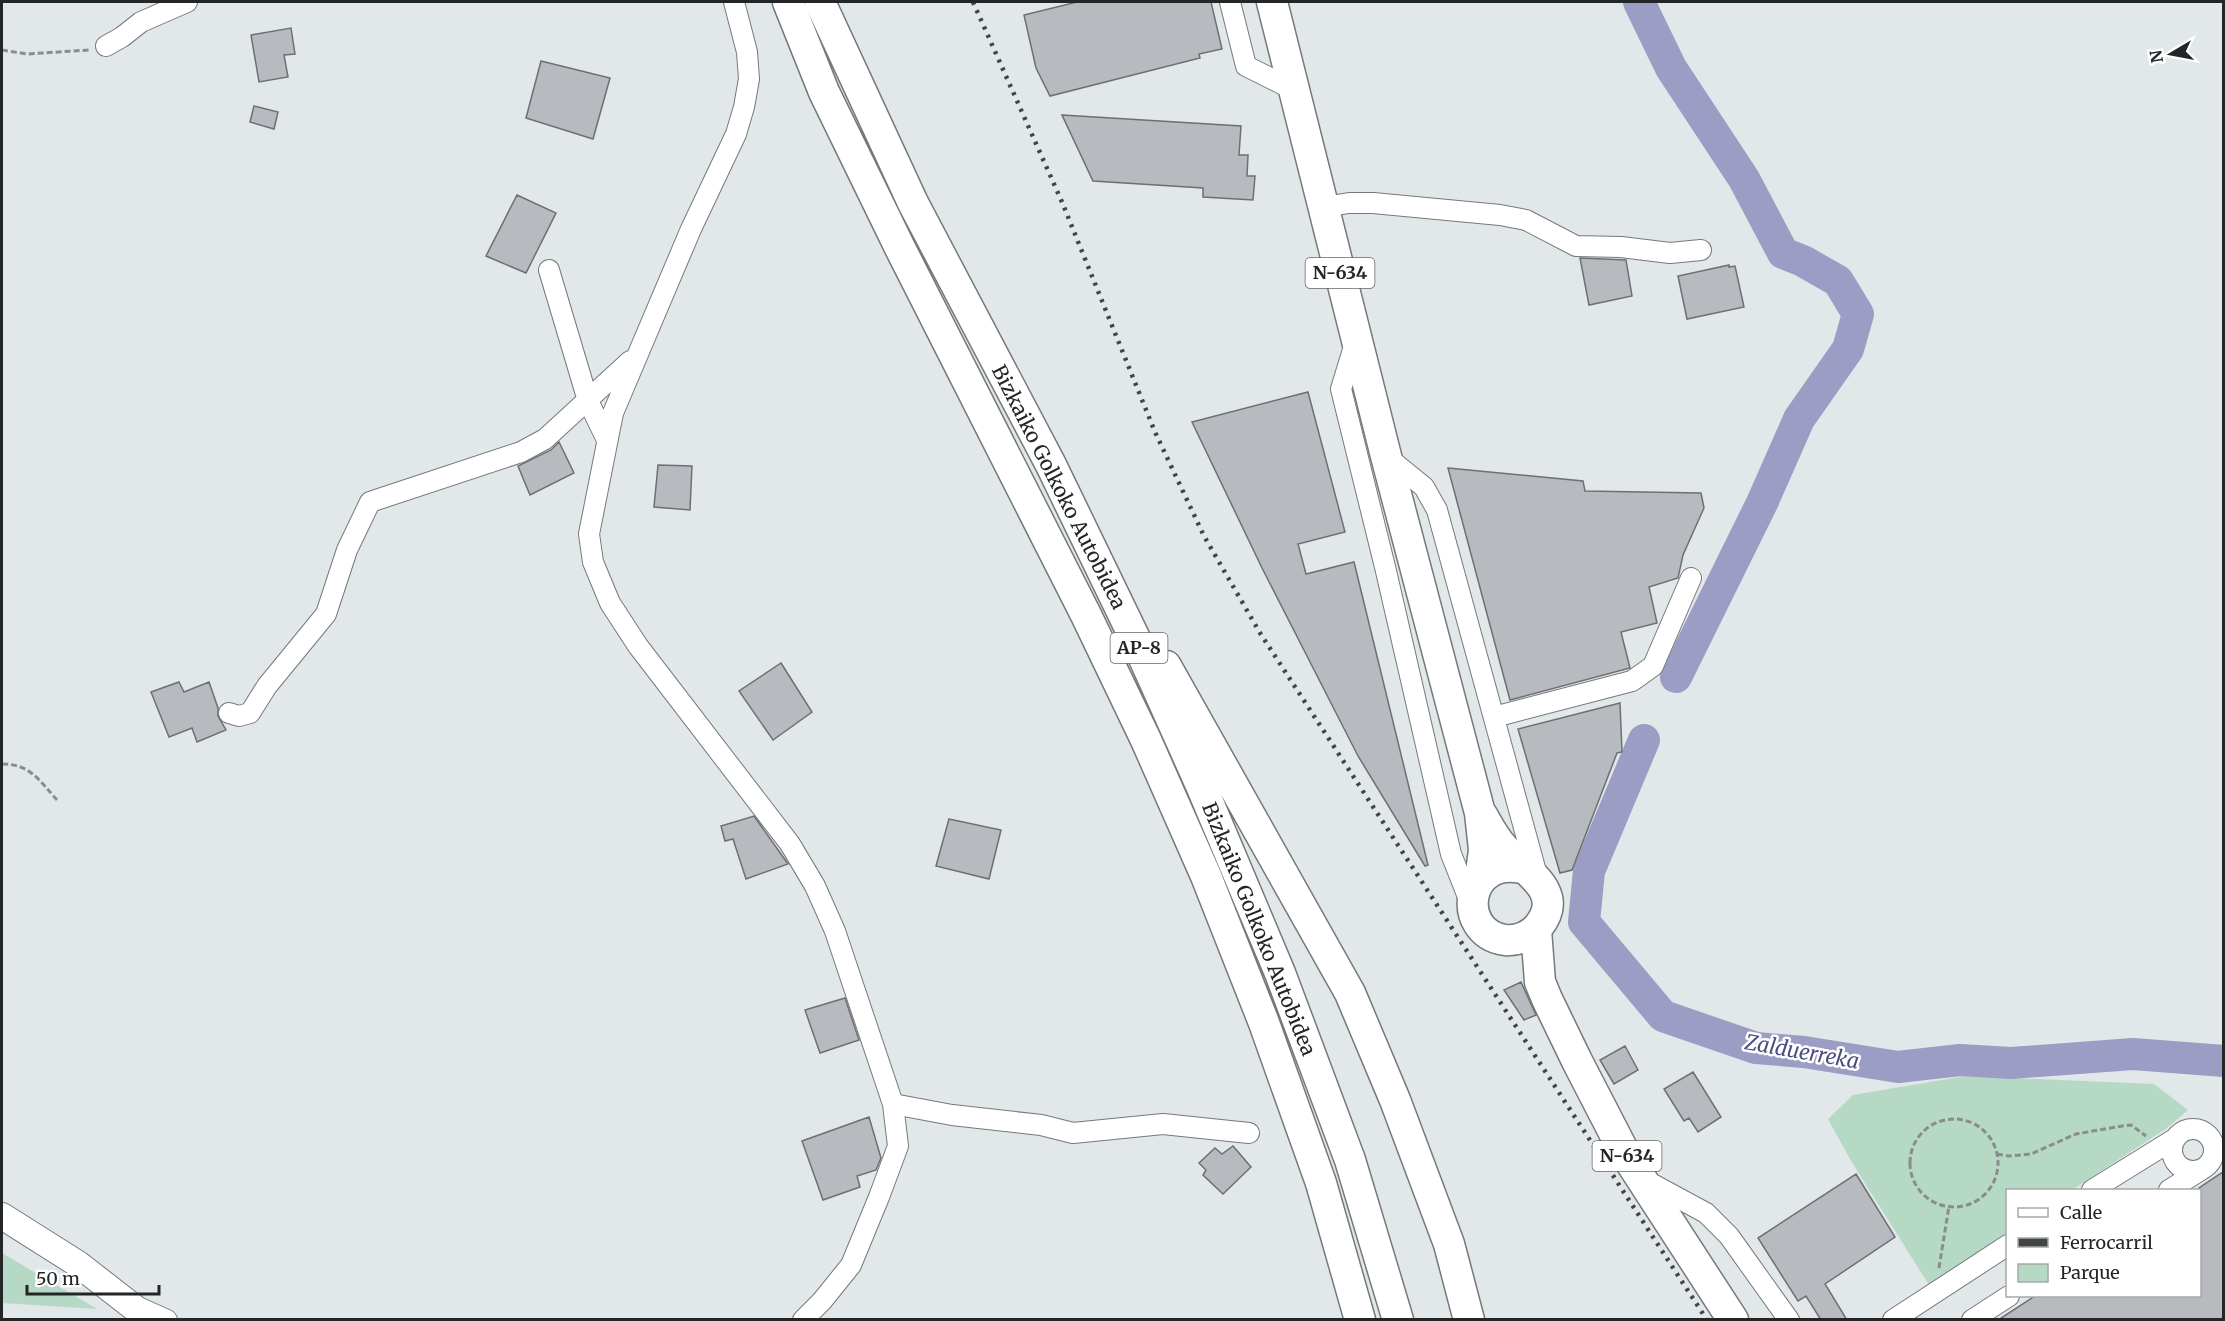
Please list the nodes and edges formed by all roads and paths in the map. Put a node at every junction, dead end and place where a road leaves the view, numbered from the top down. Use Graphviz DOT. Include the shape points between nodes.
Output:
graph roads {
  1 [pos="187,2"];
  2 [pos="734,2"];
  3 [pos="788,2"];
  4 [pos="820,2"];
  5 [pos="1230,2"];
  6 [pos="1272,2"];
  7 [pos="106,46"];
  8 [pos="2,50"];
  9 [pos="1294,90"];
  10 [pos="1324,207"];
  11 [pos="1701,250"];
  12 [pos="549,270"];
  13 [pos="1357,338"];
  14 [pos="636,355"];
  15 [pos="588,400"];
  16 [pos="607,440"];
  17 [pos="1386,456"];
  18 [pos="1051,465"];
  19 [pos="1691,578"];
  20 [pos="229,713"];
  21 [pos="1494,717"];
  22 [pos="2,764"];
  23 [pos="57,800"];
  24 [pos="1480,813"];
  25 [pos="1532,874"];
  26 [pos="1480,880"];
  27 [pos="1473,909"];
  28 [pos="1536,930"];
  29 [pos="1499,939"];
  30 [pos="1540,982"];
  31 [pos="893,1104"];
  32 [pos="1249,1133"];
  33 [pos="2176,1138"];
  34 [pos="2154,1150"];
  35 [pos="1997,1154"];
  36 [pos="2200,1170"];
  37 [pos="1641,1178"];
  38 [pos="2095,1189"];
  39 [pos="2172,1189"];
  40 [pos="1949,1206"];
  41 [pos="2,1216"];
  42 [pos="2006,1246"];
  43 [pos="1943,1287"];
  44 [pos="2007,1297"];
  45 [pos="140,1314"];
  46 [pos="167,1320"];
  47 [pos="803,1320"];
  48 [pos="1360,1320"];
  49 [pos="1398,1320"];
  50 [pos="1469,1320"];
  51 [pos="1733,1320"];
  52 [pos="1789,1320"];
  53 [pos="1893,1320"];
  54 [pos="1972,1320"];
  1 -- 7 [label="street" via="141,22"];
  2 -- 14 [label="street" via="747,52 744,106 736,134"];
  3 -- 48 [label="highway, Bizkaiko Golkoko Autobidea / AP-8" via="824,92 1086,615 1206,876 1321,1183"];
  4 -- 18 [label="highway, Bizkaiko Golkoko Autobidea / AP-8" via="913,202"];
  5 -- 9 [label="street" via="1246,66"];
  6 -- 9 [label="highway, N-634"];
  7 -- 8 [label="path" via="82,52 27,54"];
  9 -- 10 [label="highway, N-634"];
  10 -- 11 [label="street" via="1372,203 1500,215 1526,220 1576,246 1670,253"];
  10 -- 13 [label="highway, N-634"];
  12 -- 15 [label="street"];
  13 -- 17 [label="highway, N-634"];
  13 -- 27 [label="street" via="1341,388 1451,854"];
  14 -- 15 [label="street"];
  14 -- 16 [label="street" via="613,413"];
  15 -- 16 [label="street"];
  15 -- 20 [label="street" via="545,439 521,452 370,502 347,550 326,614 250,712 239,716"];
  16 -- 31 [label="street" via="589,534 593,562 610,603 638,646 790,844 815,886 835,932"];
  17 -- 21 [label="street" via="1424,487 1437,510"];
  17 -- 24 [label="highway, N-634"];
  18 -- 49 [label="highway, Bizkaiko Golkoko Autobidea / AP-8" via="1139,647 1280,973 1350,1160"];
  18 -- 50 [label="highway" via="1350,993 1449,1244"];
  19 -- 21 [label="street" via="1653,666 1632,681"];
  21 -- 25 [label="street"];
  22 -- 23 [label="path" via="20,765 36,776"];
  24 -- 25 [label="highway, N-634" via="1502,847"];
  24 -- 26 [label="highway, N-634" via="1484,850"];
  25 -- 26 [label="highway" via="1514,866 1501,867"];
  25 -- 28 [label="highway, N-634" via="1544,888 1547,899"];
  26 -- 27 [label="highway, N-634"];
  27 -- 29 [label="highway, N-634" via="1482,928"];
  28 -- 29 [label="highway" via="1519,939"];
  28 -- 30 [label="highway, N-634"];
  29 -- 30 [label="highway, N-634" via="1521,957"];
  30 -- 37 [label="highway, N-634" via="1577,1061"];
  31 -- 32 [label="street" via="1073,1132 1163,1124"];
  31 -- 47 [label="street" via="898,1146 875,1207 850,1266"];
  33 -- 34 [label="street"];
  33 -- 36 [label="street" via="2172,1151 2176,1163 2188,1170"];
  33 -- 36 [label="street" via="2193,1130 2209,1138 2213,1156"];
  34 -- 35 [label="path" via="2131,1125 2076,1134 2031,1154"];
  34 -- 38 [label="street"];
  35 -- 40 [label="path" via="1993,1184 1983,1196 1971,1204"];
  35 -- 40 [label="path" via="1983,1130 1958,1118 1930,1125 1920,1134 1911,1154 1911,1175 1928,1199"];
  36 -- 39 [label="street"];
  37 -- 51 [label="highway, N-634"];
  37 -- 52 [label="street" via="1706,1213 1730,1236"];
  40 -- 43 [label="path" via="1939,1268"];
  41 -- 45 [label="main road" via="78,1264"];
  42 -- 43 [label="street"];
  43 -- 53 [label="street"];
  44 -- 54 [label="street"];
  45 -- 46 [label="street"];
}
